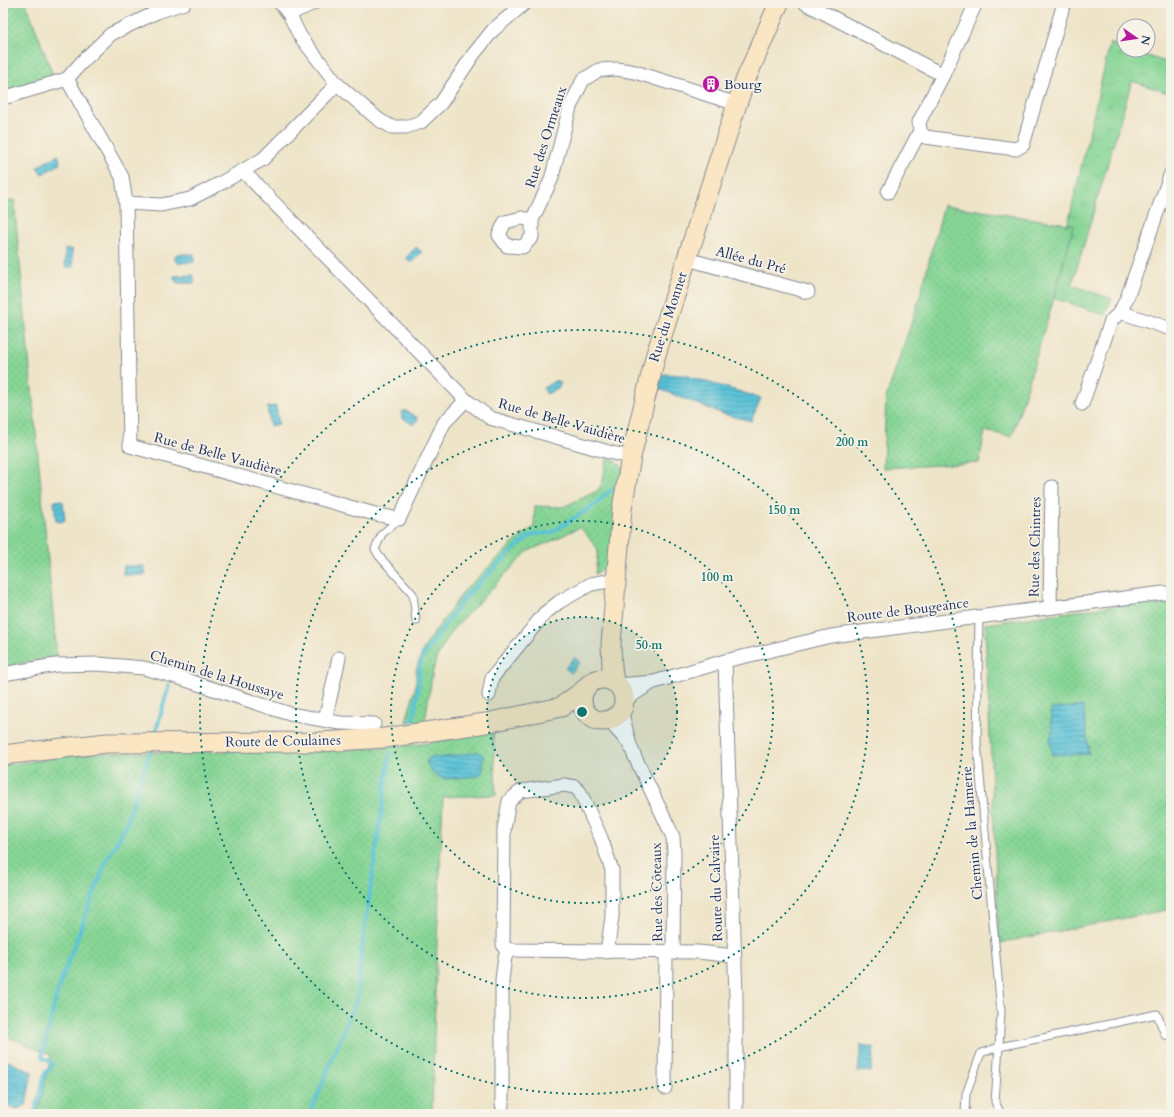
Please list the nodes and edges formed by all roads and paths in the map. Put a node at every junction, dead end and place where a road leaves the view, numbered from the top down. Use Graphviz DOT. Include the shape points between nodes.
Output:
graph roads {
  1 [pos="184,3"];
  2 [pos="280,3"];
  3 [pos="314,3"];
  4 [pos="525,3"];
  5 [pos="779,3"];
  6 [pos="805,3"];
  7 [pos="976,3"];
  8 [pos="1064,3"];
  9 [pos="289,14"];
  10 [pos="943,75"];
  11 [pos="67,79"];
  12 [pos="338,84"];
  13 [pos="3,98"];
  14 [pos="737,104"];
  15 [pos="920,131"];
  16 [pos="243,171"];
  17 [pos="1171,173"];
  18 [pos="888,192"];
  19 [pos="126,204"];
  20 [pos="532,220"];
  21 [pos="687,259"];
  22 [pos="808,292"];
  23 [pos="1120,312"];
  24 [pos="1171,329"];
  25 [pos="466,400"];
  26 [pos="1082,404"];
  27 [pos="631,457"];
  28 [pos="1052,487"];
  29 [pos="399,519"];
  30 [pos="616,583"];
  31 [pos="1171,593"];
  32 [pos="1050,607"];
  33 [pos="979,616"];
  34 [pos="416,621"];
  35 [pos="611,644"];
  36 [pos="339,658"];
  37 [pos="725,661"];
  38 [pos="3,674"];
  39 [pos="654,682"];
  40 [pos="616,684"];
  41 [pos="589,686"];
  42 [pos="490,695"];
  43 [pos="561,706"];
  44 [pos="618,712"];
  45 [pos="586,713"];
  46 [pos="325,720"];
  47 [pos="374,724"];
  48 [pos="3,755"];
  49 [pos="510,950"];
  50 [pos="607,952"];
  51 [pos="670,953"];
  52 [pos="734,956"];
  53 [pos="1171,1036"];
  54 [pos="999,1047"];
  55 [pos="665,1088"];
  56 [pos="502,1105"];
  57 [pos="736,1114"];
  58 [pos="965,1114"];
  59 [pos="1001,1114"];
  1 -- 11 [label="street" via="157,12 112,34"];
  2 -- 9 [label="street"];
  3 -- 9 [label="street"];
  4 -- 12 [label="street" via="493,30 441,104 421,122 406,127 392,127 379,120"];
  5 -- 14 [label="street, Rue du Monnet"];
  6 -- 10 [label="street"];
  7 -- 10 [label="street"];
  8 -- 15 [label="street" via="1023,145 1016,149 925,137"];
  9 -- 12 [label="street" via="300,36"];
  10 -- 15 [label="street" via="919,122"];
  11 -- 13 [label="street"];
  11 -- 19 [label="street, Rue de Belle Vaudière" via="122,176"];
  12 -- 16 [label="street" via="263,159"];
  14 -- 20 [label="street, Rue des Ormeaux" via="635,72 599,70 583,80 570,107 551,180"];
  14 -- 21 [label="street, Rue du Monnet"];
  15 -- 18 [label="street"];
  16 -- 19 [label="street" via="190,199 161,205"];
  16 -- 25 [label="street, Rue de Belle Vaudière"];
  17 -- 23 [label="street"];
  19 -- 29 [label="street, Rue de Belle Vaudière" via="130,446"];
  21 -- 22 [label="street, Allée du Pré"];
  21 -- 27 [label="street, Rue du Monnet" via="656,354"];
  23 -- 24 [label="street"];
  23 -- 26 [label="street" via="1111,320"];
  25 -- 27 [label="street, Rue de Belle Vaudière" via="490,418"];
  25 -- 29 [label="street" via="444,423"];
  27 -- 30 [label="street, Rue du Monnet" via="622,509"];
  28 -- 32 [label="street, Rue des Chintres"];
  29 -- 34 [label="lane" via="382,534 375,549 413,594"];
  30 -- 35 [label="street, Rue du Monnet"];
  30 -- 42 [label="street" via="608,581 590,584 545,613 492,678"];
  31 -- 32 [label="street, Route de Bougeance"];
  32 -- 33 [label="street, Route de Bougeance"];
  33 -- 37 [label="street, Route de Bougeance" via="831,636"];
  33 -- 54 [label="lane, Chemin de la Hamerie" via="977,742 1002,1012"];
  35 -- 40 [label="street, Rue du Monnet"];
  35 -- 41 [label="street, Rue du Monnet"];
  36 -- 46 [label="street"];
  37 -- 39 [label="street, Route de Bougeance"];
  37 -- 52 [label="street, Route du Calvaire"];
  38 -- 46 [label="street, Chemin de la Houssaye" via="56,665 98,664 144,668 290,714"];
  39 -- 40 [label="street, Route de Bougeance"];
  39 -- 44 [label="street, Route de Bougeance" via="631,696"];
  40 -- 41 [label="street" via="601,679"];
  40 -- 44 [label="street" via="623,693"];
  41 -- 43 [label="street, Route de Coulaines"];
  41 -- 45 [label="street" via="582,697"];
  43 -- 45 [label="street, Route de Coulaines"];
  43 -- 48 [label="street, Route de Coulaines" via="486,723 385,738 320,742 107,742"];
  44 -- 45 [label="street" via="601,722"];
  44 -- 51 [label="street, Rue des Côteaux" via="630,745 673,837"];
  46 -- 47 [label="street, Chemin de la Houssaye"];
  49 -- 50 [label="street"];
  49 -- 50 [label="street" via="505,949 503,944 504,829 509,801 521,791 564,785 575,787 580,792 612,870 612,917"];
  49 -- 56 [label="street" via="505,957 502,980"];
  50 -- 51 [label="street"];
  51 -- 52 [label="street" via="698,952"];
  51 -- 55 [label="street, Rue des Côteaux"];
  52 -- 57 [label="street, Route du Calvaire"];
  53 -- 54 [label="lane" via="1165,1035 1157,1014"];
  54 -- 58 [label="lane" via="981,1053 966,1094"];
  54 -- 59 [label="lane, Chemin de la Hamerie" via="995,1102"];
}
